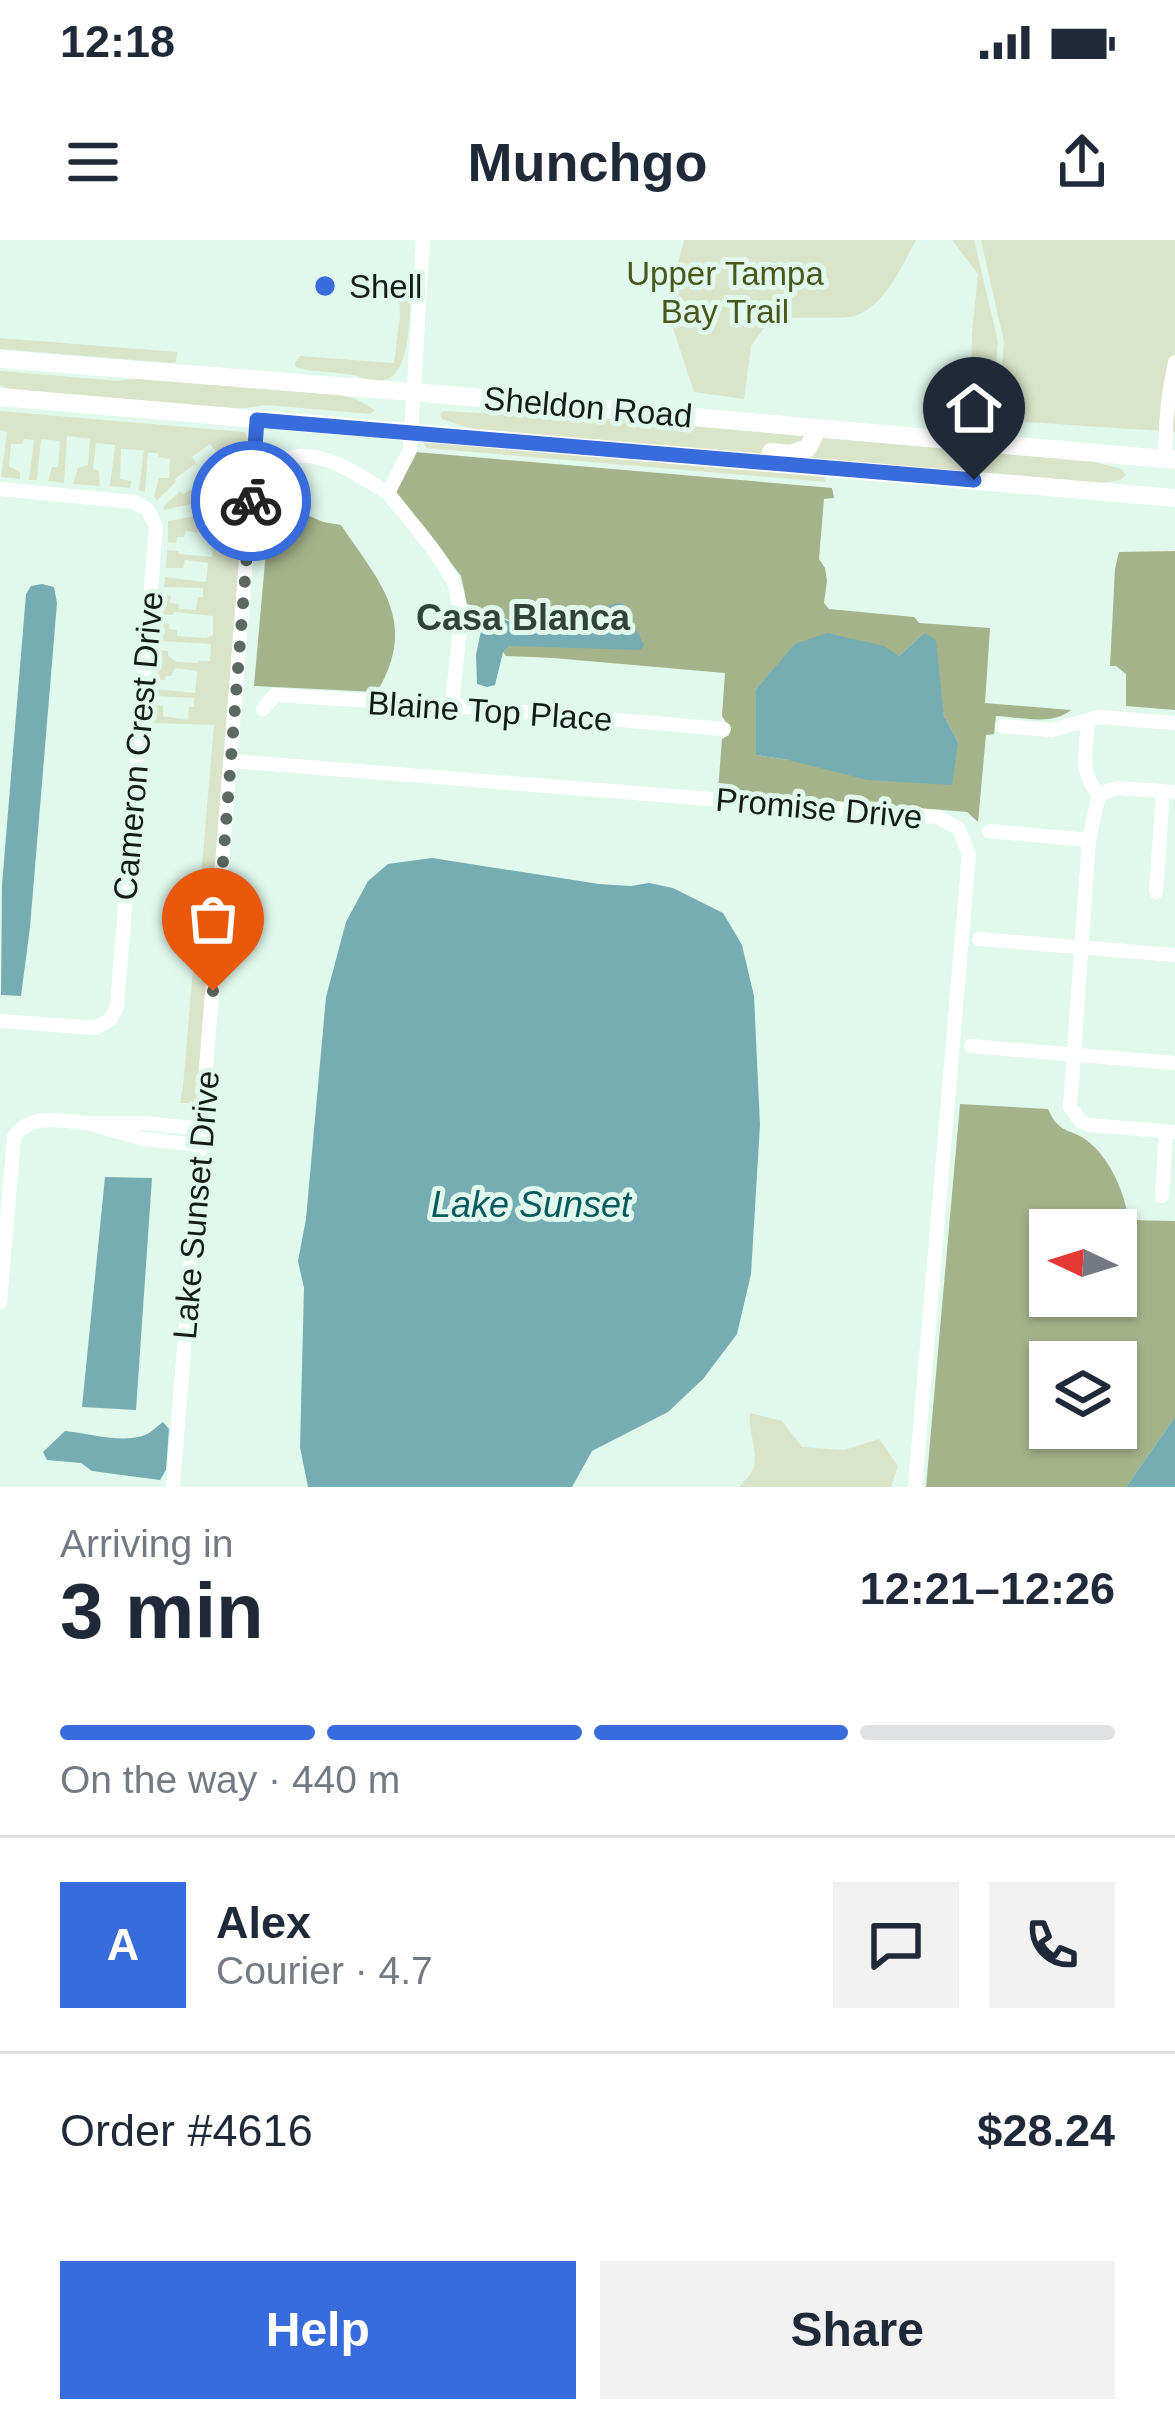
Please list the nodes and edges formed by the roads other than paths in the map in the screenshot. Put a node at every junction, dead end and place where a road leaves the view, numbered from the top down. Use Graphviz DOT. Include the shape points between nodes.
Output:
graph roads {
  1 [pos="423,240"];
  2 [pos="0,359"];
  3 [pos="1175,362"];
  4 [pos="413,392"];
  5 [pos="0,398"];
  6 [pos="257,420"];
  7 [pos="818,428"];
  8 [pos="411,433"];
  9 [pos="623,450"];
  10 [pos="286,459"];
  11 [pos="1171,460"];
  12 [pos="0,489"];
  13 [pos="388,493"];
  14 [pos="1169,497"];
  15 [pos="452,706"];
  16 [pos="263,709"];
  17 [pos="1088,719"];
  18 [pos="1175,723"];
  19 [pos="1002,726"];
  20 [pos="724,729"];
  21 [pos="232,761"];
  22 [pos="1169,792"];
  23 [pos="1099,794"];
  24 [pos="988,830"];
  25 [pos="1090,840"];
  26 [pos="1156,892"];
  27 [pos="979,939"];
  28 [pos="1082,948"];
  29 [pos="1175,955"];
  30 [pos="0,1021"];
  31 [pos="971,1046"];
  32 [pos="1074,1054"];
  33 [pos="1175,1063"];
  34 [pos="1171,1132"];
  35 [pos="201,1137"];
  36 [pos="4,1177"];
  37 [pos="1162,1196"];
  38 [pos="0,1302"];
  39 [pos="173,1487"];
  40 [pos="915,1487"];
  1 -- 4 [label="street"];
  2 -- 4 [label="main road, Sheldon Road"];
  3 -- 11 [label="street" via="1164,437"];
  4 -- 7 [label="main road, Sheldon Road"];
  4 -- 8 [label="street"];
  5 -- 6 [label="main road, Sheldon Road"];
  6 -- 8 [label="main road, Sheldon Road"];
  6 -- 21 [label="street, Lake Sunset Drive"];
  7 -- 9 [label="main road" via="808,448 790,454 660,442"];
  7 -- 11 [label="main road, Sheldon Road"];
  8 -- 9 [label="main road, Sheldon Road"];
  8 -- 13 [label="street"];
  9 -- 14 [label="main road, Sheldon Road"];
  10 -- 13 [label="street" via="320,458"];
  11 -- 14 [label="main road"];
  12 -- 30 [label="street, Cameron Crest Drive" via="134,502 155,526 117,1006 96,1028"];
  13 -- 15 [label="street" via="457,589"];
  15 -- 16 [label="street, Blaine Top Place" via="275,695"];
  15 -- 20 [label="street, Blaine Top Place"];
  17 -- 18 [label="street"];
  17 -- 19 [label="street" via="1051,730"];
  17 -- 23 [label="street" via="1085,773"];
  21 -- 35 [label="street, Lake Sunset Drive"];
  21 -- 40 [label="street, Promise Drive" via="938,817 959,830 969,854"];
  22 -- 23 [label="street"];
  22 -- 26 [label="street"];
  23 -- 25 [label="street"];
  24 -- 25 [label="street"];
  25 -- 28 [label="street"];
  27 -- 28 [label="street"];
  28 -- 29 [label="street"];
  28 -- 32 [label="street"];
  31 -- 32 [label="street"];
  32 -- 33 [label="street"];
  32 -- 34 [label="street" via="1070,1107 1082,1122"];
  34 -- 37 [label="street"];
  35 -- 36 [label="street" via="146,1124 34,1119 14,1138"];
  35 -- 39 [label="street, Lake Sunset Drive"];
  36 -- 38 [label="street"];
}
